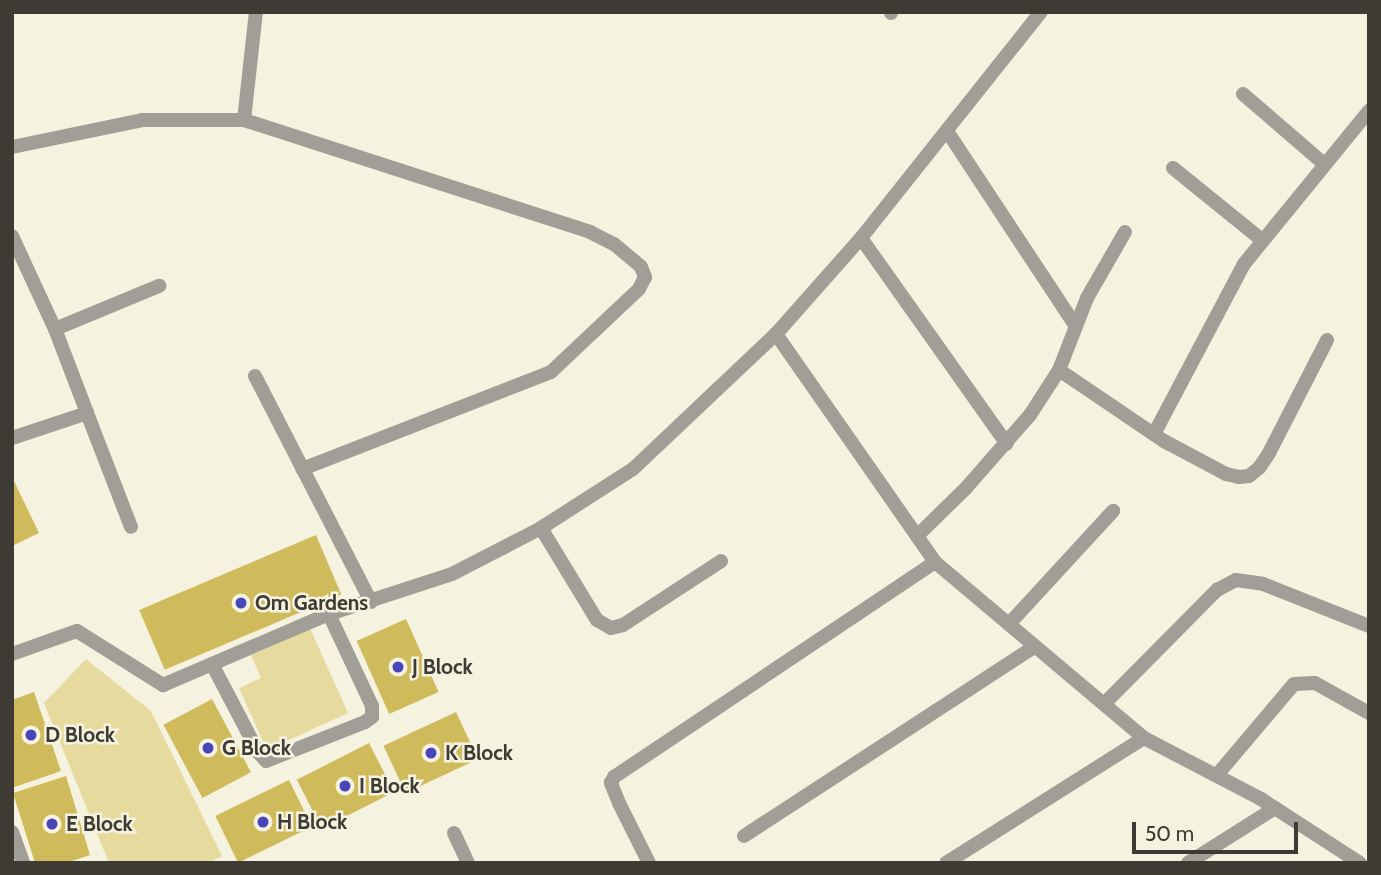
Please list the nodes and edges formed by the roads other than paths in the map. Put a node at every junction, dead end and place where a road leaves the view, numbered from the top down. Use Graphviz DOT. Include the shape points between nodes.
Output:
graph roads {
  1 [pos="256,12"];
  2 [pos="1041,12"];
  3 [pos="1243,94"];
  4 [pos="1369,111"];
  5 [pos="244,120"];
  6 [pos="947,131"];
  7 [pos="12,146"];
  8 [pos="1323,163"];
  9 [pos="1173,168"];
  10 [pos="1125,232"];
  11 [pos="12,236"];
  12 [pos="862,238"];
  13 [pos="1262,240"];
  14 [pos="18,266"];
  15 [pos="159,286"];
  16 [pos="1074,325"];
  17 [pos="55,329"];
  18 [pos="776,334"];
  19 [pos="1327,340"];
  20 [pos="1059,370"];
  21 [pos="255,376"];
  22 [pos="87,413"];
  23 [pos="1154,434"];
  24 [pos="12,438"];
  25 [pos="1007,444"];
  26 [pos="302,469"];
  27 [pos="1113,512"];
  28 [pos="131,527"];
  29 [pos="541,528"];
  30 [pos="917,536"];
  31 [pos="721,561"];
  32 [pos="935,562"];
  33 [pos="371,602"];
  34 [pos="330,614"];
  35 [pos="1009,624"];
  36 [pos="1369,626"];
  37 [pos="1034,647"];
  38 [pos="12,654"];
  39 [pos="212,664"];
  40 [pos="1104,704"];
  41 [pos="1369,713"];
  42 [pos="1144,738"];
  43 [pos="1217,775"];
  44 [pos="1275,808"];
  45 [pos="12,832"];
  46 [pos="454,833"];
  47 [pos="744,836"];
  48 [pos="23,863"];
  49 [pos="468,863"];
  50 [pos="649,863"];
  51 [pos="946,863"];
  52 [pos="1188,863"];
  53 [pos="1360,863"];
  1 -- 5 [label="street"];
  2 -- 6 [label="street"];
  3 -- 8 [label="street"];
  4 -- 8 [label="street"];
  5 -- 7 [label="street" via="142,120"];
  5 -- 26 [label="street" via="590,232 614,244 641,267 645,277 639,289 551,372"];
  6 -- 12 [label="street"];
  6 -- 16 [label="street"];
  8 -- 13 [label="street"];
  9 -- 13 [label="street"];
  10 -- 16 [label="street"];
  11 -- 14 [label="street"];
  12 -- 18 [label="street"];
  12 -- 25 [label="street"];
  13 -- 23 [label="street" via="1229,287"];
  14 -- 17 [label="street"];
  15 -- 17 [label="street"];
  16 -- 20 [label="street"];
  17 -- 22 [label="street"];
  18 -- 29 [label="street" via="633,469"];
  18 -- 30 [label="street"];
  19 -- 23 [label="street" via="1269,453 1249,476 1226,474"];
  20 -- 23 [label="street"];
  20 -- 25 [label="street"];
  21 -- 26 [label="street"];
  22 -- 24 [label="street"];
  22 -- 28 [label="street"];
  25 -- 30 [label="street"];
  26 -- 33 [label="street"];
  27 -- 35 [label="street"];
  29 -- 31 [label="street" via="597,620 611,628 623,625"];
  29 -- 33 [label="street" via="452,574"];
  30 -- 32 [label="street"];
  32 -- 35 [label="street"];
  32 -- 50 [label="street" via="614,777 611,783 619,803"];
  33 -- 34 [label="street"];
  34 -- 39 [label="street"];
  34 -- 39 [label="street" via="372,706 372,717 365,722 266,761"];
  35 -- 37 [label="street"];
  36 -- 40 [label="street" via="1263,584 1236,580 1217,590"];
  37 -- 40 [label="street"];
  37 -- 47 [label="street"];
  38 -- 39 [label="street" via="77,631 163,685"];
  40 -- 42 [label="street"];
  41 -- 43 [label="street" via="1315,683 1294,684"];
  42 -- 43 [label="street"];
  42 -- 51 [label="street"];
  43 -- 44 [label="street"];
  44 -- 52 [label="street"];
  44 -- 53 [label="street"];
  45 -- 48 [label="street"];
  46 -- 49 [label="street"];
}
